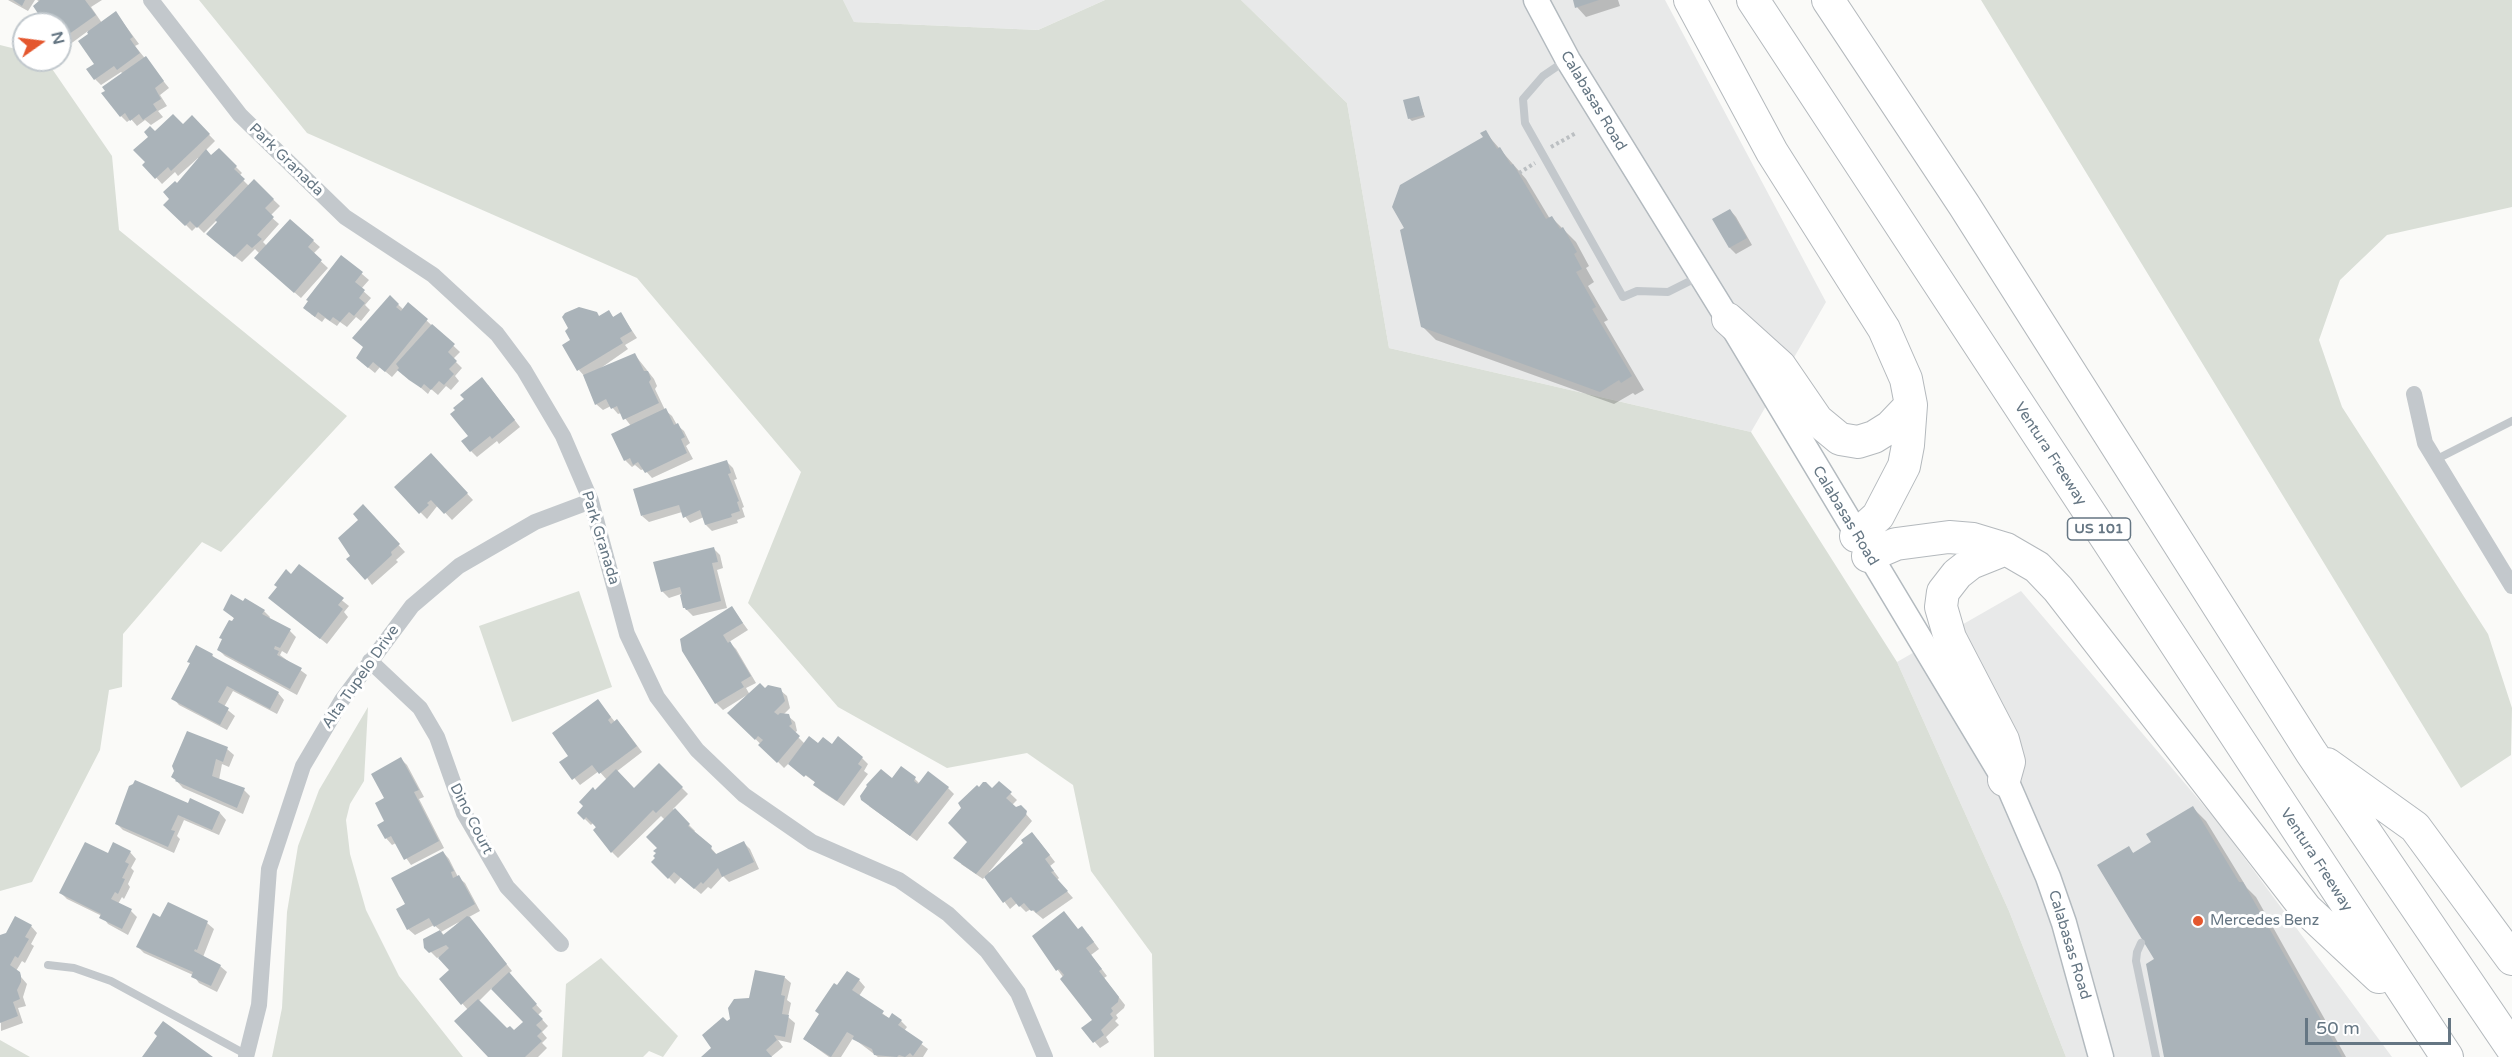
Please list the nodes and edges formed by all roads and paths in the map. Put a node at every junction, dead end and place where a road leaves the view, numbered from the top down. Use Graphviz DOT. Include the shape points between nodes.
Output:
graph roads {
  1 [pos="151,0"];
  2 [pos="1536,0"];
  3 [pos="1690,0"];
  4 [pos="1753,0"];
  5 [pos="1828,0"];
  6 [pos="1568,60"];
  7 [pos="1700,276"];
  8 [pos="1728,319"];
  9 [pos="2414,394"];
  10 [pos="1911,405"];
  11 [pos="2512,421"];
  12 [pos="2435,460"];
  13 [pos="591,501"];
  14 [pos="1862,546"];
  15 [pos="2006,549"];
  16 [pos="2512,586"];
  17 [pos="370,661"];
  18 [pos="2311,752"];
  19 [pos="2004,780"];
  20 [pos="2141,943"];
  21 [pos="561,945"];
  22 [pos="2512,958"];
  23 [pos="48,964"];
  24 [pos="2415,1011"];
  25 [pos="2486,1011"];
  26 [pos="2512,1028"];
  27 [pos="2512,1048"];
  28 [pos="247,1056"];
  29 [pos="1045,1057"];
  30 [pos="2101,1057"];
  31 [pos="2156,1057"];
  32 [pos="2447,1057"];
  1 -- 13 [label="street, Park Granada" via="240,115 345,218 433,275 497,334 524,370 563,436"];
  2 -- 6 [label="main road, Calabasas Road"];
  3 -- 10 [label="highway" via="1772,152 1884,328 1906,379"];
  4 -- 24 [label="highway, Ventura Freeway / US 101"];
  5 -- 18 [label="highway" via="1964,205"];
  6 -- 7 [label="main road, Calabasas Road"];
  6 -- 7 [label="lane" via="1543,76 1523,99 1525,123 1623,297 1636,291 1668,292"];
  7 -- 8 [label="main road, Calabasas Road"];
  8 -- 10 [label="highway" via="1780,366 1817,420 1840,439 1858,442 1874,437"];
  8 -- 14 [label="main road, Calabasas Road"];
  9 -- 12 [label="street" via="2425,443"];
  10 -- 14 [label="highway" via="1904,466"];
  11 -- 12 [label="lane"];
  12 -- 16 [label="street"];
  13 -- 17 [label="street, Alta Tupelo Drive" via="535,522 459,567 412,606"];
  13 -- 29 [label="street, Park Granada" via="627,634 657,697 697,750 744,795 812,842 899,880 948,914 987,951 1018,993"];
  14 -- 15 [label="highway" via="1949,537"];
  14 -- 19 [label="main road, Calabasas Road"];
  15 -- 19 [label="highway" via="1971,563 1956,574 1943,592 1941,607 1950,638 2003,740 2009,762"];
  15 -- 24 [label="highway" via="2037,567 2058,589 2306,909"];
  17 -- 21 [label="street, Dino Court" via="420,708 436,737 464,813 507,887"];
  17 -- 28 [label="street, Alta Tupelo Drive" via="342,699 303,766 269,869 258,1005"];
  18 -- 22 [label="highway" via="2415,826"];
  18 -- 25 [label="highway"];
  19 -- 30 [label="main road, Calabasas Road" via="2048,877"];
  20 -- 31 [label="lane" via="2136,961"];
  23 -- 28 [label="lane" via="111,981"];
  24 -- 32 [label="highway, Ventura Freeway / US 101"];
  25 -- 26 [label="highway"];
  25 -- 27 [label="highway"];
}
